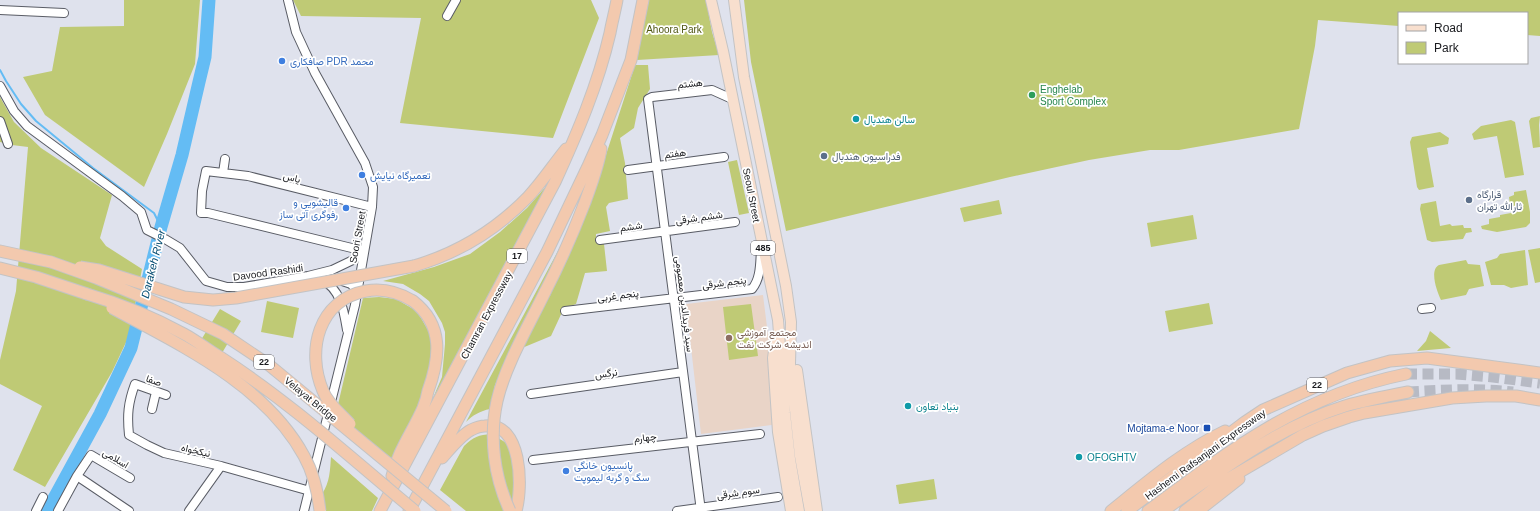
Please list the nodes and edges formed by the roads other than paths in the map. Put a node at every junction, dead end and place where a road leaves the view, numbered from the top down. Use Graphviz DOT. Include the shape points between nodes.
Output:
graph roads {
  1 [pos="288,0"];
  2 [pos="456,0"];
  3 [pos="617,0"];
  4 [pos="643,0"];
  5 [pos="711,0"];
  6 [pos="718,0"];
  7 [pos="734,0"];
  8 [pos="0,10"];
  9 [pos="64,13"];
  10 [pos="447,16"];
  11 [pos="718,31"];
  12 [pos="0,86"];
  13 [pos="648,99"];
  14 [pos="732,99"];
  15 [pos="0,121"];
  16 [pos="577,134"];
  17 [pos="602,135"];
  18 [pos="8,144"];
  19 [pos="724,157"];
  20 [pos="225,160"];
  21 [pos="657,166"];
  22 [pos="628,170"];
  23 [pos="223,173"];
  24 [pos="372,207"];
  25 [pos="735,222"];
  26 [pos="665,231"];
  27 [pos="600,240"];
  28 [pos="762,243"];
  29 [pos="0,251"];
  30 [pos="364,251"];
  31 [pos="51,262"];
  32 [pos="0,268"];
  33 [pos="308,276"];
  34 [pos="358,291"];
  35 [pos="87,294"];
  36 [pos="674,298"];
  37 [pos="355,305"];
  38 [pos="342,306"];
  39 [pos="1431,308"];
  40 [pos="1422,309"];
  41 [pos="565,311"];
  42 [pos="778,320"];
  43 [pos="791,322"];
  44 [pos="347,334"];
  45 [pos="683,372"];
  46 [pos="1540,373"];
  47 [pos="1406,374"];
  48 [pos="135,384"];
  49 [pos="156,392"];
  50 [pos="1408,392"];
  51 [pos="531,394"];
  52 [pos="166,395"];
  53 [pos="1540,400"];
  54 [pos="152,409"];
  55 [pos="1245,422"];
  56 [pos="760,434"];
  57 [pos="692,442"];
  58 [pos="379,455"];
  59 [pos="533,460"];
  60 [pos="1260,460"];
  61 [pos="221,466"];
  62 [pos="433,467"];
  63 [pos="78,476"];
  64 [pos="130,478"];
  65 [pos="310,491"];
  66 [pos="429,496"];
  67 [pos="43,497"];
  68 [pos="778,497"];
  69 [pos="802,497"];
  70 [pos="387,498"];
  71 [pos="701,509"];
  72 [pos="1201,510"];
  73 [pos="36,511"];
  74 [pos="58,511"];
  75 [pos="129,511"];
  76 [pos="189,511"];
  77 [pos="304,511"];
  78 [pos="320,511"];
  79 [pos="380,511"];
  80 [pos="409,511"];
  81 [pos="415,511"];
  82 [pos="446,511"];
  83 [pos="454,511"];
  84 [pos="510,511"];
  85 [pos="516,511"];
  86 [pos="677,511"];
  87 [pos="790,511"];
  88 [pos="799,511"];
  89 [pos="810,511"];
  90 [pos="817,511"];
  91 [pos="1111,511"];
  92 [pos="1127,511"];
  93 [pos="1148,511"];
  94 [pos="1163,511"];
  95 [pos="1184,511"];
  1 -- 24 [label="street, Soori Street" via="296,32 315,73 367,169 373,188"];
  2 -- 10 [label="street"];
  3 -- 16 [label="highway, Chamran Expressway / 17" via="601,64"];
  4 -- 17 [label="highway, 17" via="631,60"];
  5 -- 11 [label="main road, Seoul Street / 485"];
  6 -- 11 [label="main road"];
  7 -- 43 [label="main road, Seoul Street / 485" via="744,77"];
  8 -- 9 [label="street"];
  11 -- 14 [label="main road, Seoul Street / 485"];
  12 -- 33 [label="street, Davood Rashidi" via="14,111 27,126 141,212 148,230 180,248 206,281 219,286 244,287"];
  13 -- 14 [label="street, هشتم" via="712,90"];
  13 -- 21 [label="street, سید فریدالدین معصومی"];
  14 -- 28 [label="main road, Seoul Street / 485"];
  15 -- 18 [label="street"];
  16 -- 31 [label="highway, bridge" via="528,197 487,232 458,250 414,266 213,300 184,297 99,270"];
  16 -- 70 [label="highway, Chamran Expressway / 17" via="513,265"];
  17 -- 62 [label="highway, 17" via="547,252"];
  17 -- 84 [label="highway, bridge" via="593,180 568,244 506,373 494,416 495,464 499,484"];
  19 -- 21 [label="street, هفتم"];
  20 -- 23 [label="street"];
  21 -- 22 [label="street, هفتم"];
  21 -- 26 [label="street, سید فریدالدین معصومی"];
  23 -- 24 [label="street, یاس" via="248,176"];
  23 -- 30 [label="street, یاس" via="206,171 201,213"];
  24 -- 30 [label="street, Soori Street"];
  25 -- 26 [label="street, ششم شرقی"];
  26 -- 27 [label="street, ششم"];
  26 -- 36 [label="street, سید فریدالدین معصومی"];
  28 -- 36 [label="street, پنجم شرقی" via="759,276 752,289"];
  28 -- 42 [label="main road, Seoul Street / 485"];
  29 -- 31 [label="highway, 22"];
  30 -- 33 [label="street, Davood Rashidi" via="344,265"];
  30 -- 34 [label="street, Soori Street"];
  31 -- 58 [label="highway, Velayat Bridge / 22, bridge" via="171,309 223,334 269,365"];
  32 -- 35 [label="highway, 22"];
  33 -- 34 [label="street" via="336,279 351,284"];
  33 -- 38 [label="street" via="321,279 330,285"];
  34 -- 37 [label="street, Soori Street"];
  35 -- 78 [label="highway, bridge" via="198,355 263,404 279,419 305,457"];
  35 -- 81 [label="highway, Velayat Bridge / 22, bridge" via="117,303 162,323 186,335 244,372 292,408"];
  36 -- 41 [label="street, پنجم غربی"];
  36 -- 45 [label="street, سید فریدالدین معصومی"];
  37 -- 38 [label="street" via="349,310"];
  37 -- 44 [label="street, Soori Street"];
  38 -- 44 [label="street"];
  39 -- 40 [label="street"];
  42 -- 69 [label="main road, Seoul Street / 485" via="790,459"];
  42 -- 87 [label="main road" via="773,358 778,432"];
  43 -- 69 [label="main road, Seoul Street / 485" via="790,364"];
  43 -- 90 [label="main road"];
  44 -- 65 [label="street, Soori Street"];
  45 -- 51 [label="street, نرگس"];
  45 -- 57 [label="street, سید فریدالدین معصومی"];
  46 -- 55 [label="highway, Hashemi Rafsanjani Expressway / 22" via="1427,358 1390,361 1347,373 1264,410"];
  47 -- 93 [label="highway, Hashemi Rafsanjani Expressway / 22" via="1355,387 1290,414 1239,445"];
  48 -- 49 [label="street, صفا"];
  48 -- 61 [label="street, نیکخواه" via="127,415 129,435 164,453"];
  49 -- 52 [label="street, صفا"];
  49 -- 54 [label="street"];
  50 -- 94 [label="highway" via="1344,406 1292,428 1219,472"];
  53 -- 60 [label="highway" via="1516,396 1486,396 1364,413 1303,435"];
  55 -- 91 [label="highway" via="1210,438"];
  55 -- 92 [label="highway, Hashemi Rafsanjani Expressway / 22"];
  56 -- 57 [label="street, چهارم"];
  57 -- 59 [label="street, چهارم"];
  57 -- 71 [label="street, سید فریدالدین معصومی"];
  58 -- 66 [label="highway, Velayat Bridge / 22, bridge"];
  58 -- 70 [label="highway, bridge" via="323,392 317,373 315,347 321,326 340,302 355,294 374,290 395,292 412,301 424,312 437,342 437,358 432,380 423,408 396,461"];
  60 -- 72 [label="highway"];
  60 -- 95 [label="highway" via="1221,483"];
  61 -- 65 [label="street, نیکخواه"];
  61 -- 76 [label="street"];
  62 -- 80 [label="highway, 17"];
  62 -- 85 [label="highway" via="471,430 492,425 501,428 511,438 517,460"];
  63 -- 64 [label="street, اسلامی" via="91,455"];
  63 -- 74 [label="street"];
  63 -- 75 [label="street"];
  65 -- 77 [label="street, Soori Street"];
  66 -- 82 [label="highway, Velayat Bridge / 22, bridge"];
  66 -- 83 [label="highway"];
  67 -- 73 [label="street"];
  68 -- 71 [label="street, سوم شرقی"];
  69 -- 88 [label="main road, Seoul Street / 485"];
  69 -- 89 [label="main road, Seoul Street / 485"];
  70 -- 79 [label="highway, Chamran Expressway / 17"];
  71 -- 86 [label="street, سوم شرقی"];
}
